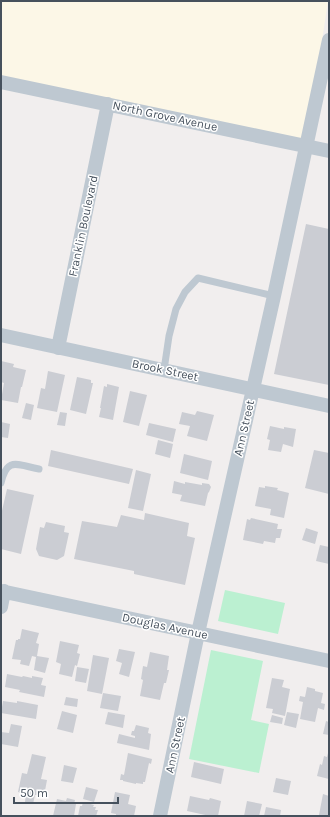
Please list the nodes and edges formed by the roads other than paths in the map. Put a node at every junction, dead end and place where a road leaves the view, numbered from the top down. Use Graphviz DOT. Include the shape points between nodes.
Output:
graph roads {
  1 [pos="329,40"];
  2 [pos="1,82"];
  3 [pos="108,104"];
  4 [pos="306,146"];
  5 [pos="329,151"];
  6 [pos="274,296"];
  7 [pos="1,335"];
  8 [pos="58,348"];
  9 [pos="164,370"];
  10 [pos="253,389"];
  11 [pos="329,406"];
  12 [pos="39,469"];
  13 [pos="1,483"];
  14 [pos="3,591"];
  15 [pos="1,607"];
  16 [pos="198,633"];
  17 [pos="329,661"];
  18 [pos="160,816"];
  1 -- 4 [label="street, Ann Street"];
  2 -- 3 [label="street, North Grove Avenue"];
  3 -- 4 [label="street, North Grove Avenue"];
  3 -- 8 [label="street, Franklin Boulevard"];
  4 -- 5 [label="street, North Grove Avenue"];
  4 -- 6 [label="street, Ann Street"];
  6 -- 9 [label="lane" via="198,278 185,292 176,309"];
  6 -- 10 [label="street, Ann Street"];
  7 -- 8 [label="street, Brook Street"];
  8 -- 9 [label="street, Brook Street"];
  9 -- 10 [label="street, Brook Street"];
  10 -- 11 [label="street, Brook Street"];
  10 -- 16 [label="street, Ann Street"];
  12 -- 13 [label="lane" via="9,465"];
  14 -- 15 [label="street"];
  14 -- 16 [label="street, Douglas Avenue"];
  16 -- 17 [label="street, Douglas Avenue"];
  16 -- 18 [label="street, Ann Street"];
}
